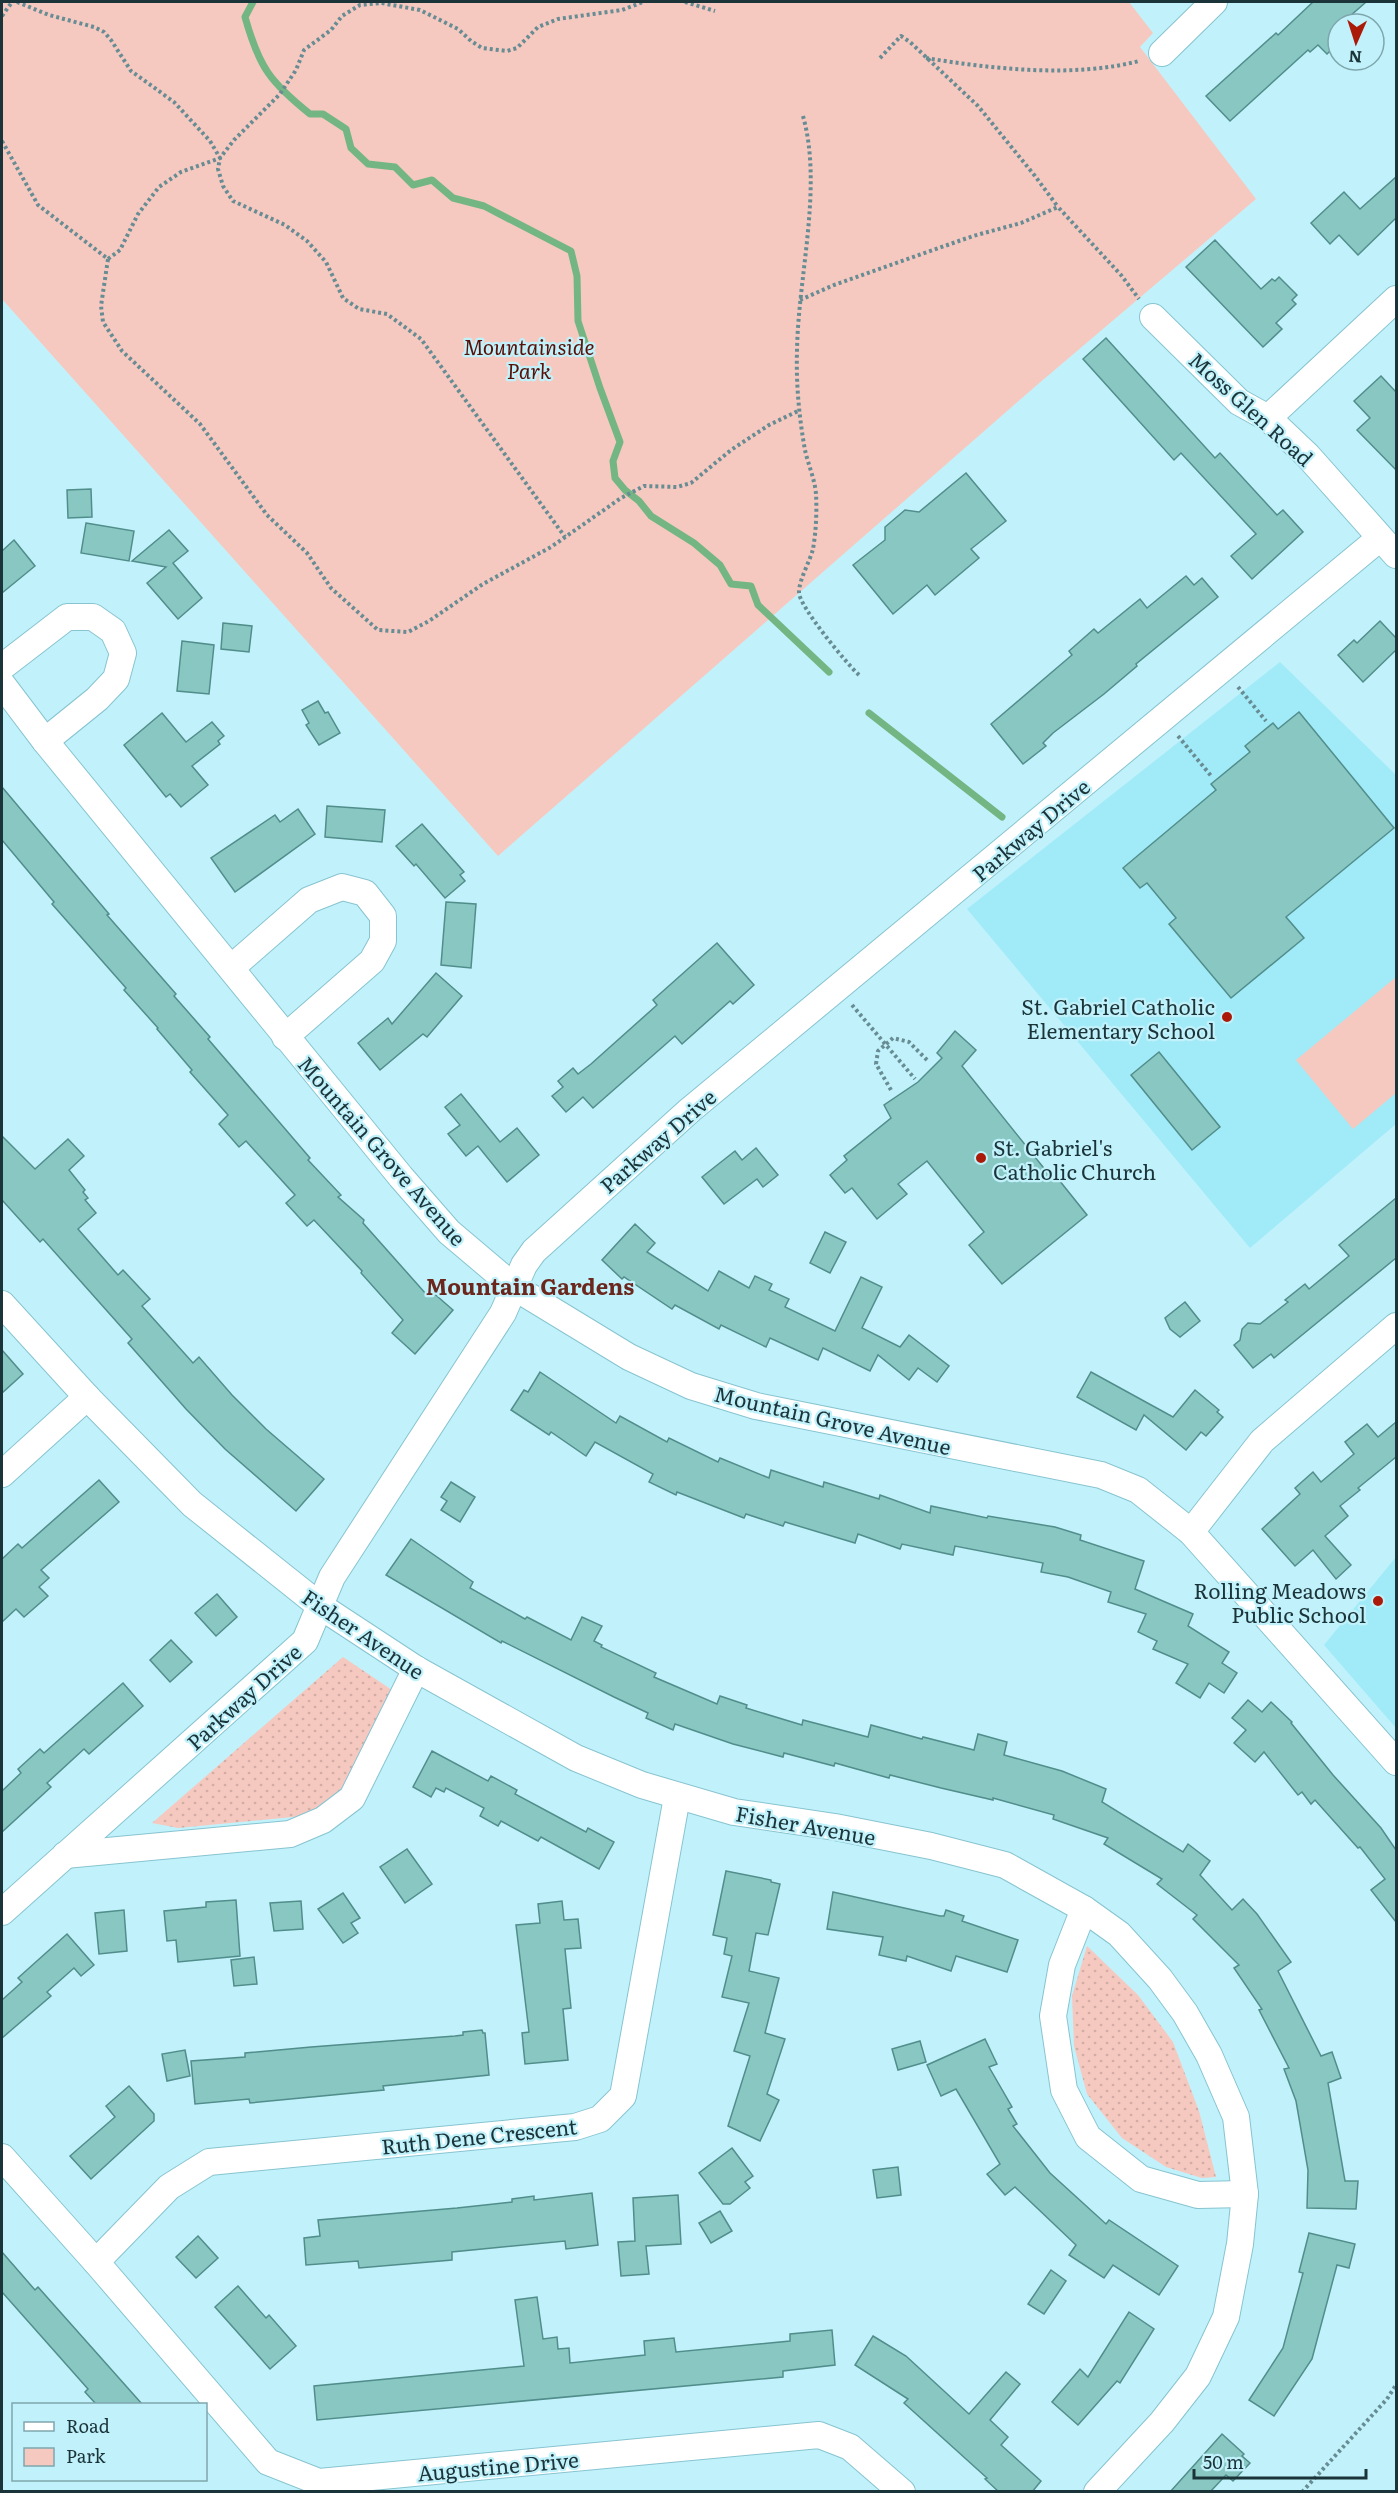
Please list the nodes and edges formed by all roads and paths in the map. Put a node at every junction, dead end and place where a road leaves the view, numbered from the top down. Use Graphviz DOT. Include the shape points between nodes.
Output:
graph roads {
  1 [pos="12,2"];
  2 [pos="17,2"];
  3 [pos="643,2"];
  4 [pos="685,2"];
  5 [pos="1214,2"];
  6 [pos="715,10"];
  7 [pos="2,16"];
  8 [pos="1162,53"];
  9 [pos="880,58"];
  10 [pos="926,58"];
  11 [pos="803,116"];
  12 [pos="2,141"];
  13 [pos="220,158"];
  14 [pos="1058,207"];
  15 [pos="108,259"];
  16 [pos="1396,299"];
  17 [pos="799,300"];
  18 [pos="1153,316"];
  19 [pos="798,411"];
  20 [pos="1268,418"];
  21 [pos="565,537"];
  22 [pos="1388,547"];
  23 [pos="2,667"];
  24 [pos="1224,668"];
  25 [pos="859,675"];
  26 [pos="2,684"];
  27 [pos="1163,718"];
  28 [pos="1266,721"];
  29 [pos="45,741"];
  30 [pos="1212,777"];
  31 [pos="231,968"];
  32 [pos="837,988"];
  33 [pos="285,1037"];
  34 [pos="885,1045"];
  35 [pos="928,1061"];
  36 [pos="915,1079"];
  37 [pos="891,1090"];
  38 [pos="514,1287"];
  39 [pos="2,1304"];
  40 [pos="1396,1326"];
  41 [pos="87,1397"];
  42 [pos="2,1474"];
  43 [pos="1191,1532"];
  44 [pos="320,1606"];
  45 [pos="416,1669"];
  46 [pos="1396,1762"];
  47 [pos="677,1797"];
  48 [pos="65,1855"];
  49 [pos="1084,1910"];
  50 [pos="2,1912"];
  51 [pos="2,2157"];
  52 [pos="1245,2194"];
  53 [pos="96,2262"];
  54 [pos="1396,2385"];
  55 [pos="902,2492"];
  56 [pos="1097,2492"];
  57 [pos="1302,2492"];
  1 -- 7 [label="path"];
  2 -- 13 [label="path" via="104,32 131,71 174,102 210,141"];
  3 -- 13 [label="path" via="622,10 558,19 538,27 517,48 507,51 482,48 458,29 420,10 381,3 360,5 304,50 280,94"];
  4 -- 6 [label="path"];
  5 -- 8 [label="street"];
  8 -- 10 [label="path" via="1112,68 1063,70"];
  9 -- 10 [label="path" via="901,36"];
  10 -- 14 [label="path" via="990,119"];
  11 -- 17 [label="path" via="810,139 809,206"];
  12 -- 15 [label="path" via="38,205"];
  13 -- 15 [label="path" via="181,172 159,187 138,214 120,250"];
  13 -- 21 [label="path" via="218,169 223,186 233,201 285,225 307,241 326,262 343,298 359,309 387,314 421,339"];
  14 -- 17 [label="path"];
  14 -- 18 [label="path"];
  15 -- 21 [label="path" via="101,306 103,322 122,351 200,424 267,515 307,553 331,588 378,630 408,632"];
  16 -- 20 [label="street"];
  17 -- 19 [label="path"];
  18 -- 20 [label="street, Moss Glen Road" via="1239,402"];
  19 -- 21 [label="path" via="750,437 691,483 677,487 644,486"];
  19 -- 25 [label="path" via="816,500 813,548 799,591 801,602 831,645"];
  20 -- 22 [label="street, Moss Glen Road" via="1308,456"];
  22 -- 24 [label="street, Parkway Drive"];
  23 -- 29 [label="street" via="68,617 93,617 112,631 123,653 116,679 98,699"];
  24 -- 27 [label="street, Parkway Drive"];
  24 -- 28 [label="path"];
  26 -- 29 [label="street, Mountain Grove Avenue"];
  27 -- 30 [label="path"];
  27 -- 32 [label="street, Parkway Drive"];
  29 -- 31 [label="street, Mountain Grove Avenue"];
  31 -- 33 [label="street, Mountain Grove Avenue"];
  31 -- 33 [label="street, Mountain Grove Avenue" via="309,900 342,887 365,893 383,916 383,941 372,961"];
  32 -- 34 [label="path"];
  32 -- 38 [label="street, Parkway Drive" via="690,1110 534,1251"];
  33 -- 38 [label="street, Mountain Grove Avenue" via="449,1232"];
  34 -- 35 [label="path" via="893,1038 909,1042"];
  34 -- 36 [label="path"];
  34 -- 37 [label="path" via="878,1052 876,1064"];
  38 -- 43 [label="street, Mountain Grove Avenue" via="629,1357 691,1386 768,1408 1101,1475 1138,1490"];
  38 -- 44 [label="street, Parkway Drive" via="503,1313 332,1577"];
  39 -- 41 [label="street, Fisher Avenue"];
  40 -- 43 [label="street" via="1262,1441"];
  41 -- 42 [label="street"];
  41 -- 44 [label="street, Fisher Avenue" via="192,1504"];
  43 -- 46 [label="street, Mountain Grove Avenue"];
  44 -- 45 [label="street, Fisher Avenue"];
  44 -- 48 [label="street, Parkway Drive" via="306,1641"];
  45 -- 47 [label="street, Fisher Avenue" via="576,1758"];
  45 -- 48 [label="street" via="351,1798 323,1820 290,1834"];
  47 -- 49 [label="street, Fisher Avenue" via="734,1812 931,1846 1005,1865"];
  47 -- 53 [label="street, Ruth Dene Crescent" via="623,2096 600,2119 575,2127 209,2162 169,2187"];
  48 -- 50 [label="street, Parkway Drive"];
  49 -- 52 [label="street, Fisher Avenue" via="1119,1934 1160,1978 1209,2055 1236,2117"];
  49 -- 52 [label="street" via="1062,1965 1053,2016 1064,2090 1088,2137 1141,2179 1198,2195"];
  51 -- 53 [label="street, Augustine Drive"];
  52 -- 56 [label="street, Fisher Avenue" via="1226,2317 1198,2376 1162,2422"];
  53 -- 55 [label="street, Augustine Drive" via="268,2462 319,2482 819,2436 850,2447"];
  54 -- 57 [label="path"];
}
